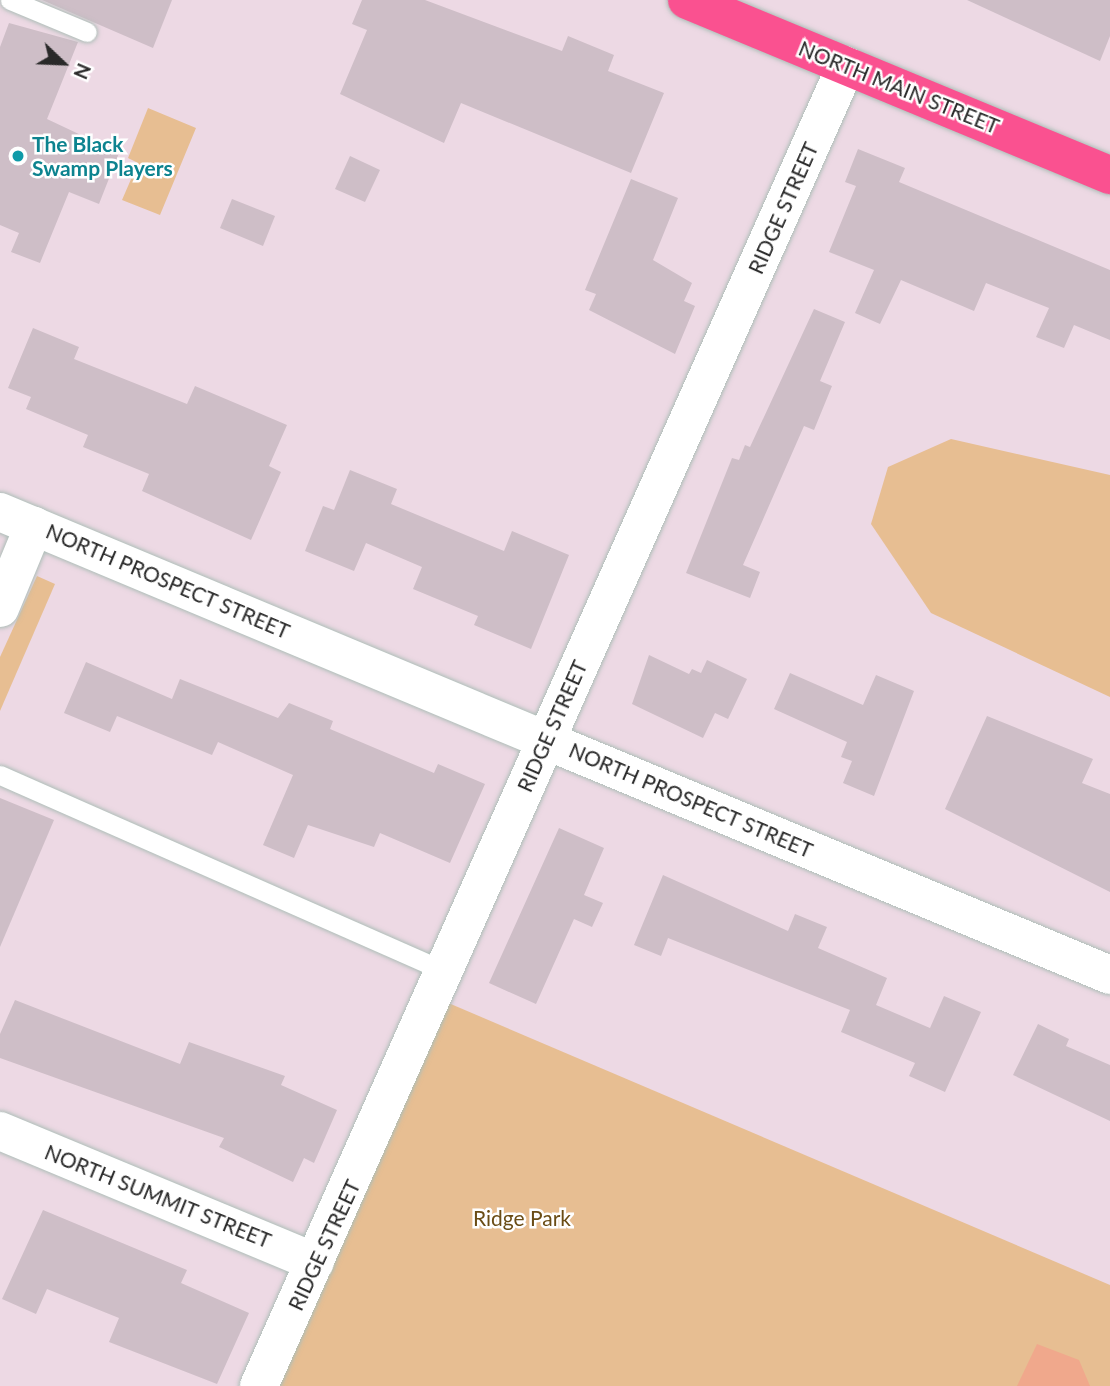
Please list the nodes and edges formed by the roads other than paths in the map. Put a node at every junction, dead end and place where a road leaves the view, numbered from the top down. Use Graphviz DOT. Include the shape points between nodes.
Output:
graph roads {
  1 [pos="10,0"];
  2 [pos="698,2"];
  3 [pos="87,32"];
  4 [pos="846,66"];
  5 [pos="1110,175"];
  6 [pos="17,519"];
  7 [pos="0,608"];
  8 [pos="545,740"];
  9 [pos="0,775"];
  10 [pos="443,970"];
  11 [pos="1110,975"];
  12 [pos="0,1131"];
  13 [pos="315,1262"];
  14 [pos="259,1386"];
  1 -- 3 [label="lane"];
  2 -- 4 [label="main road, NORTH MAIN STREET"];
  4 -- 5 [label="main road, NORTH MAIN STREET"];
  4 -- 8 [label="street, RIDGE STREET"];
  6 -- 7 [label="street"];
  6 -- 8 [label="street, NORTH PROSPECT STREET"];
  8 -- 10 [label="street, RIDGE STREET"];
  8 -- 11 [label="street, NORTH PROSPECT STREET"];
  9 -- 10 [label="lane"];
  10 -- 13 [label="street, RIDGE STREET"];
  12 -- 13 [label="street, NORTH SUMMIT STREET"];
  13 -- 14 [label="street, RIDGE STREET"];
}
